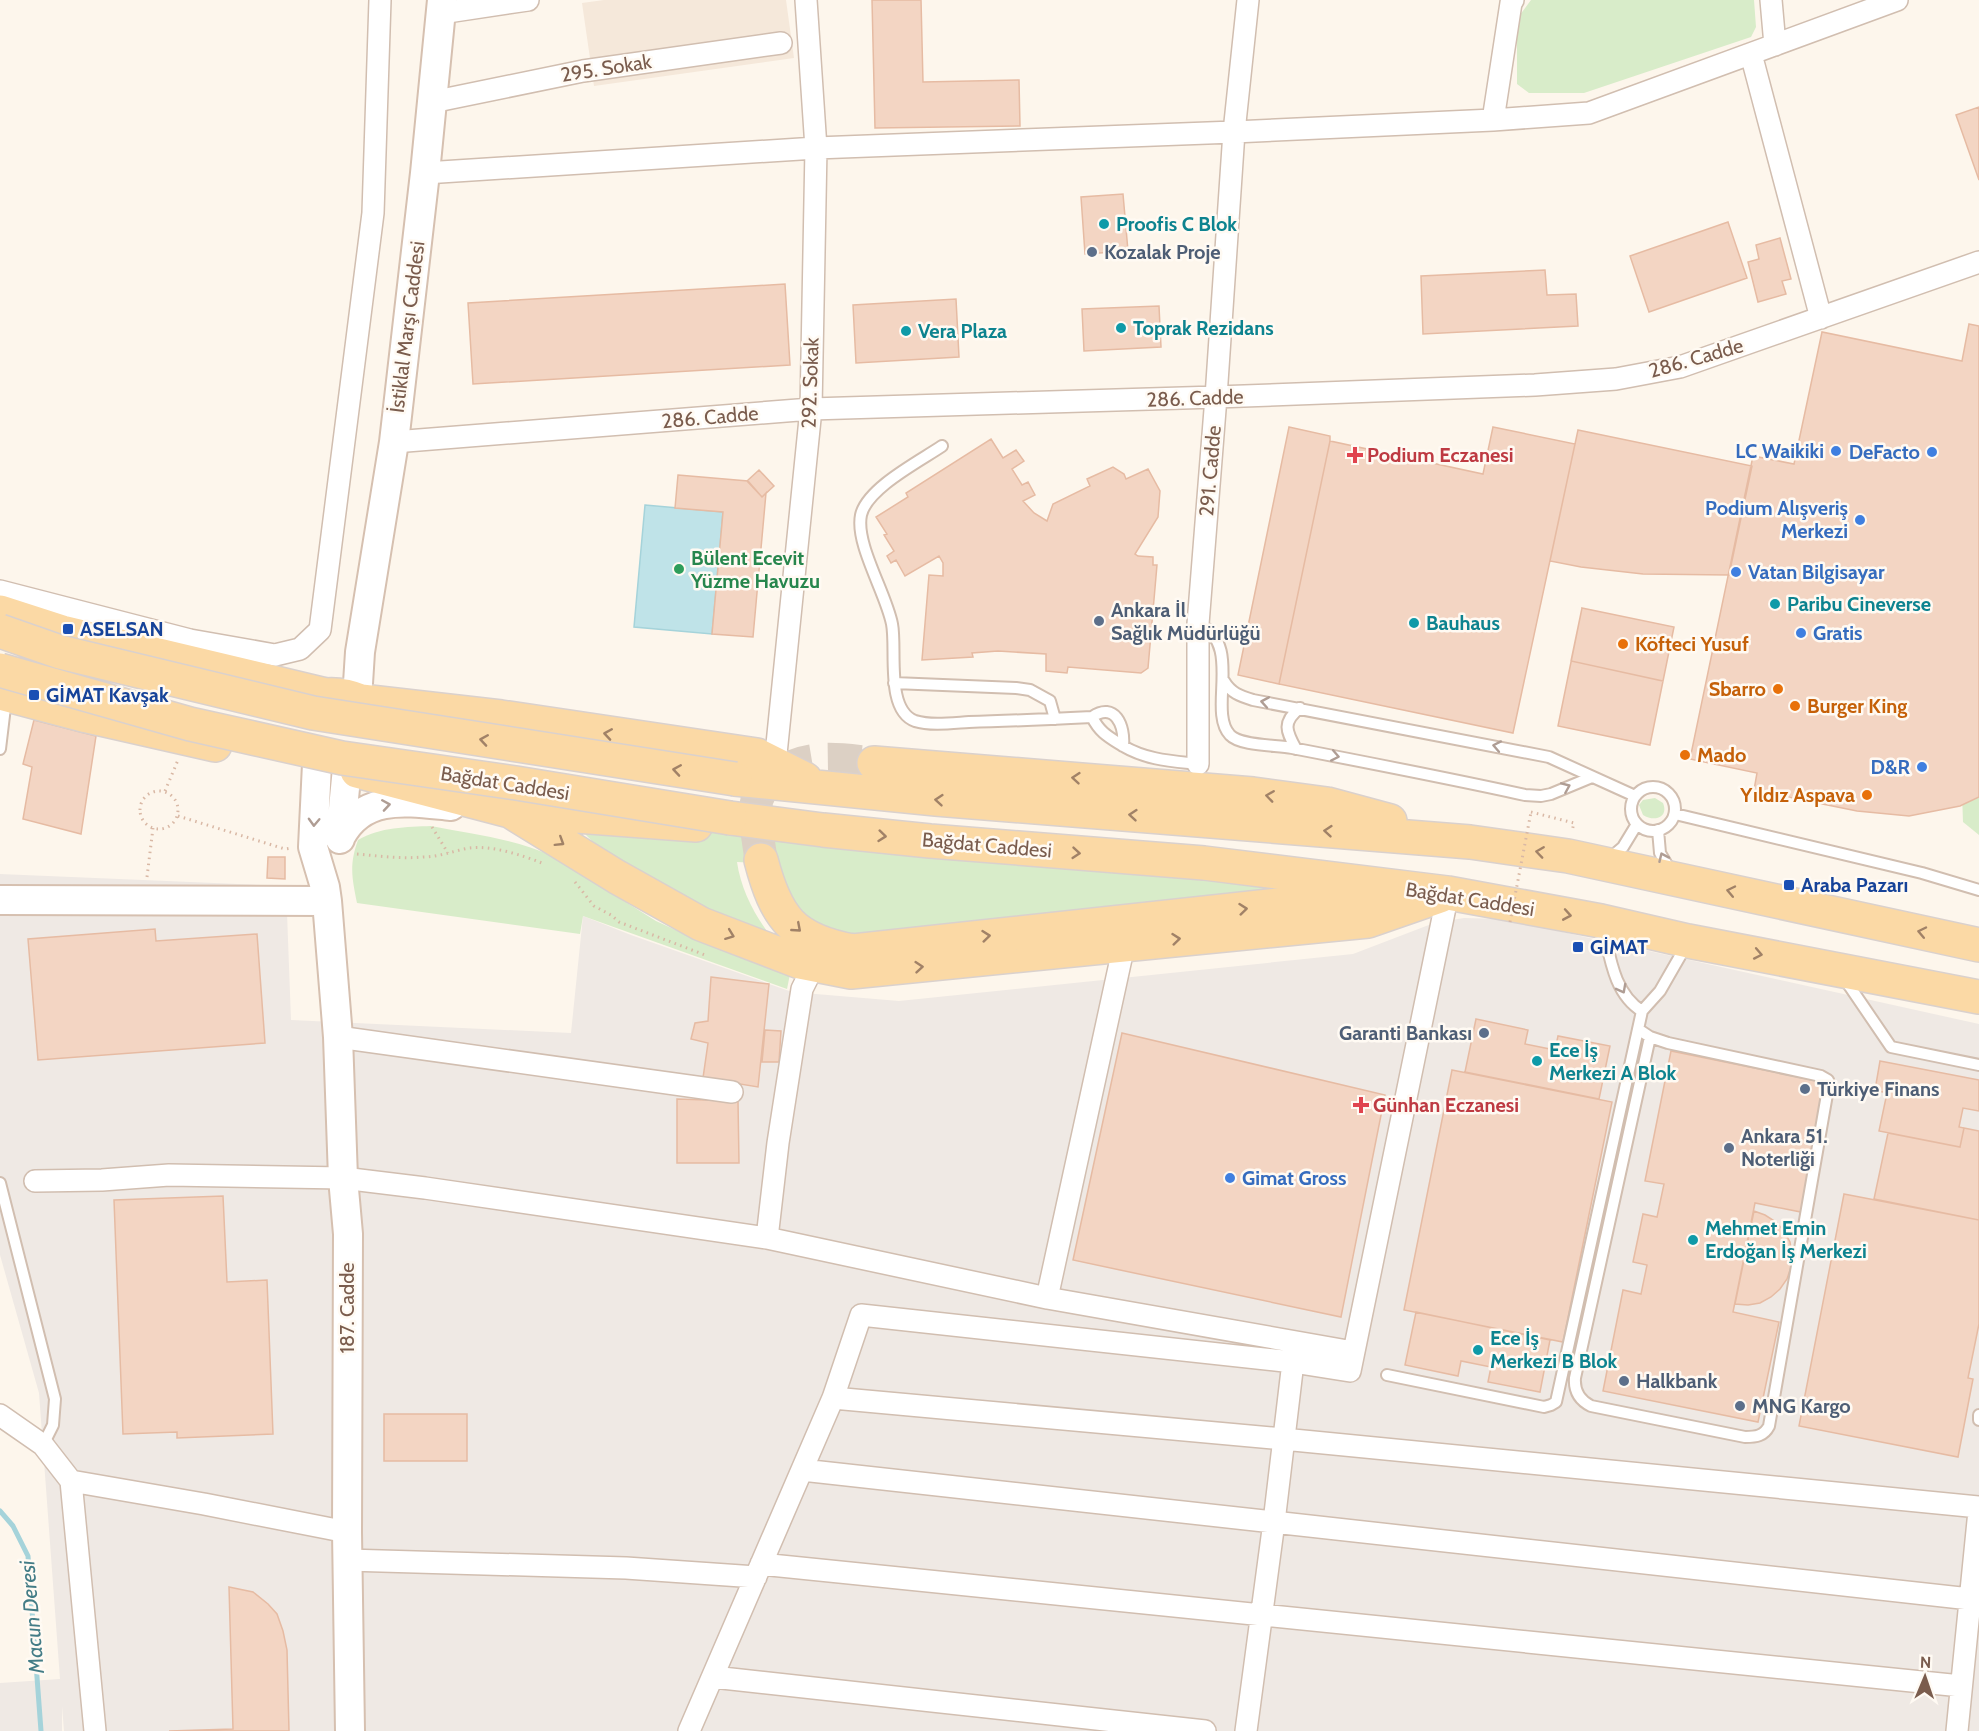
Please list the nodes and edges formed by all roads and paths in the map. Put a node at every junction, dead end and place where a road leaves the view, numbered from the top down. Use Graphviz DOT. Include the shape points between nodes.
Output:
graph roads {
  1 [pos="380,0"];
  2 [pos="528,0"];
  3 [pos="806,0"];
  4 [pos="1248,0"];
  5 [pos="1513,0"];
  6 [pos="1771,0"];
  7 [pos="1897,0"];
  8 [pos="1871,5"];
  9 [pos="442,6"];
  10 [pos="781,43"];
  11 [pos="1775,45"];
  12 [pos="1751,54"];
  13 [pos="432,102"];
  14 [pos="1493,120"];
  15 [pos="1234,132"];
  16 [pos="816,148"];
  17 [pos="425,173"];
  18 [pos="1979,262"];
  19 [pos="1821,318"];
  20 [pos="1216,397"];
  21 [pos="811,409"];
  22 [pos="394,442"];
  23 [pos="942,446"];
  24 [pos="0,591"];
  25 [pos="0,612"];
  26 [pos="1198,624"];
  27 [pos="0,631"];
  28 [pos="1224,681"];
  29 [pos="894,683"];
  30 [pos="280,684"];
  31 [pos="2,686"];
  32 [pos="344,697"];
  33 [pos="404,707"];
  34 [pos="1300,708"];
  35 [pos="1092,717"];
  36 [pos="1056,719"];
  37 [pos="186,739"];
  38 [pos="1123,746"];
  39 [pos="0,749"];
  40 [pos="1296,749"];
  41 [pos="266,754"];
  42 [pos="874,763"];
  43 [pos="775,764"];
  44 [pos="1198,764"];
  45 [pos="331,765"];
  46 [pos="1592,777"];
  47 [pos="389,780"];
  48 [pos="825,789"];
  49 [pos="165,791"];
  50 [pos="1635,796"];
  51 [pos="510,811"];
  52 [pos="1675,814"];
  53 [pos="178,816"];
  54 [pos="1574,823"];
  55 [pos="1637,824"];
  56 [pos="153,828"];
  57 [pos="823,830"];
  58 [pos="1658,830"];
  59 [pos="1470,842"];
  60 [pos="330,846"];
  61 [pos="762,860"];
  62 [pos="1600,863"];
  63 [pos="550,866"];
  64 [pos="573,879"];
  65 [pos="1678,880"];
  66 [pos="1979,890"];
  67 [pos="1448,893"];
  68 [pos="326,894"];
  69 [pos="0,900"];
  70 [pos="144,900"];
  71 [pos="1601,921"];
  72 [pos="1510,922"];
  73 [pos="1688,941"];
  74 [pos="1124,945"];
  75 [pos="1979,945"];
  76 [pos="709,956"];
  77 [pos="814,965"];
  78 [pos="1839,970"];
  79 [pos="1936,989"];
  80 [pos="1979,997"];
  81 [pos="1979,1008"];
  82 [pos="1642,1011"];
  83 [pos="1638,1029"];
  84 [pos="1650,1036"];
  85 [pos="338,1037"];
  86 [pos="1979,1065"];
  87 [pos="732,1092"];
  88 [pos="343,1178"];
  89 [pos="35,1181"];
  90 [pos="0,1183"];
  91 [pos="767,1238"];
  92 [pos="1047,1298"];
  93 [pos="1353,1352"];
  94 [pos="1293,1362"];
  95 [pos="1387,1375"];
  96 [pos="833,1398"];
  97 [pos="0,1415"];
  98 [pos="1979,1415"];
  99 [pos="1979,1420"];
  100 [pos="1282,1439"];
  101 [pos="43,1445"];
  102 [pos="802,1470"];
  103 [pos="71,1481"];
  104 [pos="1979,1509"];
  105 [pos="1274,1522"];
  106 [pos="347,1546"];
  107 [pos="759,1571"];
  108 [pos="1970,1599"];
  109 [pos="1262,1616"];
  110 [pos="713,1677"];
  111 [pos="1961,1686"];
  112 [pos="95,1731"];
  113 [pos="350,1731"];
  114 [pos="689,1731"];
  115 [pos="1205,1731"];
  116 [pos="1246,1731"];
  117 [pos="1957,1731"];
  1 -- 24 [label="street" via="373,213 320,630 300,649 275,655 190,640"];
  2 -- 9 [label="street"];
  3 -- 16 [label="street, 292. Sokak"];
  4 -- 15 [label="street, 291. Cadde"];
  5 -- 14 [label="street"];
  6 -- 11 [label="street"];
  7 -- 8 [label="street"];
  8 -- 11 [label="street"];
  9 -- 13 [label="main road, İstiklal Marşı Caddesi"];
  10 -- 13 [label="street, 295. Sokak" via="583,71"];
  11 -- 12 [label="street"];
  12 -- 14 [label="street" via="1589,113"];
  12 -- 19 [label="street"];
  13 -- 17 [label="main road, İstiklal Marşı Caddesi"];
  14 -- 15 [label="street"];
  15 -- 16 [label="street"];
  15 -- 20 [label="street, 291. Cadde"];
  16 -- 17 [label="street"];
  16 -- 21 [label="street, 292. Sokak"];
  17 -- 22 [label="main road, İstiklal Marşı Caddesi"];
  18 -- 19 [label="street, 286. Cadde"];
  19 -- 20 [label="street, 286. Cadde" via="1680,367 1616,379"];
  20 -- 21 [label="street, 286. Cadde"];
  20 -- 26 [label="street, 291. Cadde"];
  21 -- 22 [label="street, 286. Cadde"];
  21 -- 43 [label="street, 292. Sokak"];
  22 -- 32 [label="main road, İstiklal Marşı Caddesi" via="360,652"];
  23 -- 29 [label="lane" via="879,488 861,515 864,546 892,625"];
  25 -- 30 [label="main road" via="62,632"];
  26 -- 28 [label="lane" via="1215,636"];
  26 -- 44 [label="street, 291. Cadde"];
  48 -- 27 [label="main road, Bağdat Caddesi, one-way, bridge" via="735,779 313,713 60,652"];
  34 -- 28 [label="lane, one-way" via="1239,696"];
  28 -- 40 [label="lane" via="1224,726 1231,737"];
  29 -- 36 [label="lane" via="1030,690 1050,701"];
  29 -- 36 [label="lane" via="901,711 914,720 940,723"];
  30 -- 32 [label="main road"];
  30 -- 41 [label="main road" via="290,702 292,723 283,740"];
  31 -- 37 [label="main road"];
  31 -- 39 [label="lane"];
  31 -- 57 [label="main road, Bağdat Caddesi, bridge" via="342,758"];
  32 -- 33 [label="main road"];
  32 -- 45 [label="main road" via="371,726 371,736 363,755"];
  32 -- 45 [label="main road" via="310,710 304,720 304,742"];
  43 -- 33 [label="main road, one-way" via="757,755 501,717"];
  33 -- 47 [label="main road" via="389,722 381,740"];
  34 -- 40 [label="lane" via="1288,722 1287,731"];
  46 -- 34 [label="lane, one-way" via="1549,756"];
  35 -- 36 [label="lane"];
  35 -- 38 [label="lane" via="1104,735"];
  35 -- 38 [label="lane" via="1104,711 1117,717"];
  37 -- 41 [label="main road"];
  37 -- 49 [label="path"];
  38 -- 44 [label="lane" via="1147,758"];
  40 -- 46 [label="lane, one-way" via="1525,795 1551,794"];
  41 -- 45 [label="main road"];
  59 -- 42 [label="main road, one-way" via="1317,802"];
  43 -- 48 [label="main road"];
  45 -- 47 [label="main road"];
  45 -- 60 [label="main road, 187. Cadde"];
  46 -- 50 [label="lane"];
  47 -- 51 [label="main road"];
  59 -- 48 [label="main road, Bağdat Caddesi, one-way"];
  49 -- 53 [label="path" via="178,804"];
  49 -- 56 [label="path" via="152,792 140,807 143,820"];
  50 -- 52 [label="lane" via="1646,788 1665,790 1674,800"];
  50 -- 55 [label="lane" via="1631,810"];
  51 -- 57 [label="main road"];
  60 -- 51 [label="main road, one-way" via="359,813 388,803"];
  51 -- 77 [label="main road, one-way" via="701,924"];
  52 -- 58 [label="lane"];
  52 -- 66 [label="lane"];
  53 -- 56 [label="path" via="165,828"];
  53 -- 60 [label="path" via="285,849"];
  54 -- 72 [label="path, bridge" via="1531,812"];
  55 -- 58 [label="lane"];
  55 -- 62 [label="lane" via="1623,848"];
  56 -- 70 [label="path"];
  57 -- 67 [label="main road, Bağdat Caddesi, one-way" via="1204,863"];
  65 -- 58 [label="lane, one-way" via="1660,853"];
  62 -- 59 [label="main road, Bağdat Caddesi, one-way"];
  60 -- 63 [label="path" via="391,858 441,855 471,848 507,851"];
  60 -- 68 [label="main road, 187. Cadde"];
  61 -- 67 [label="main road, one-way" via="778,909 799,932 829,946 854,951 1278,905"];
  62 -- 65 [label="main road, Bağdat Caddesi"];
  64 -- 76 [label="path" via="594,906 619,922"];
  75 -- 65 [label="main road, Bağdat Caddesi, one-way"];
  67 -- 71 [label="main road, Bağdat Caddesi, one-way"];
  74 -- 67 [label="main road, one-way" via="1368,921"];
  67 -- 93 [label="street"];
  68 -- 70 [label="main road"];
  68 -- 85 [label="main road, 187. Cadde"];
  69 -- 70 [label="main road"];
  71 -- 73 [label="main road, Bağdat Caddesi"];
  71 -- 82 [label="lane, one-way" via="1621,990 1631,1005"];
  73 -- 78 [label="main road, Bağdat Caddesi, one-way"];
  73 -- 82 [label="lane" via="1660,991"];
  77 -- 74 [label="main road, one-way" via="851,972"];
  74 -- 92 [label="street"];
  77 -- 91 [label="street" via="802,988"];
  78 -- 79 [label="main road, Bağdat Caddesi"];
  78 -- 86 [label="lane" via="1891,1047"];
  79 -- 80 [label="main road, Bağdat Caddesi"];
  79 -- 81 [label="main road"];
  82 -- 83 [label="lane"];
  83 -- 84 [label="lane"];
  83 -- 95 [label="lane" via="1556,1402 1544,1407"];
  84 -- 84 [label="lane" via="1825,1077 1830,1083 1769,1426 1758,1436 1745,1437 1591,1406 1581,1400 1576,1389 1575,1378"];
  85 -- 87 [label="street"];
  85 -- 88 [label="main road, 187. Cadde"];
  88 -- 89 [label="street" via="169,1175"];
  88 -- 91 [label="street"];
  88 -- 106 [label="main road, 187. Cadde" via="348,1234"];
  90 -- 101 [label="lane" via="54,1399 53,1425"];
  91 -- 92 [label="street"];
  92 -- 93 [label="street"];
  93 -- 94 [label="street" via="1350,1371"];
  94 -- 96 [label="street" via="861,1315"];
  94 -- 100 [label="street"];
  96 -- 100 [label="street"];
  96 -- 102 [label="street"];
  97 -- 101 [label="street"];
  98 -- 99 [label="lane"];
  100 -- 104 [label="street"];
  100 -- 105 [label="street"];
  101 -- 103 [label="street"];
  102 -- 105 [label="street"];
  102 -- 107 [label="street"];
  103 -- 106 [label="street" via="204,1504"];
  103 -- 112 [label="street"];
  104 -- 108 [label="street"];
  105 -- 108 [label="street"];
  105 -- 109 [label="street"];
  106 -- 107 [label="street" via="626,1568"];
  106 -- 113 [label="main road, 187. Cadde"];
  107 -- 109 [label="street"];
  107 -- 110 [label="street"];
  108 -- 111 [label="street"];
  109 -- 111 [label="street"];
  109 -- 116 [label="street"];
  110 -- 114 [label="street"];
  110 -- 115 [label="street"];
  111 -- 117 [label="street"];
}
